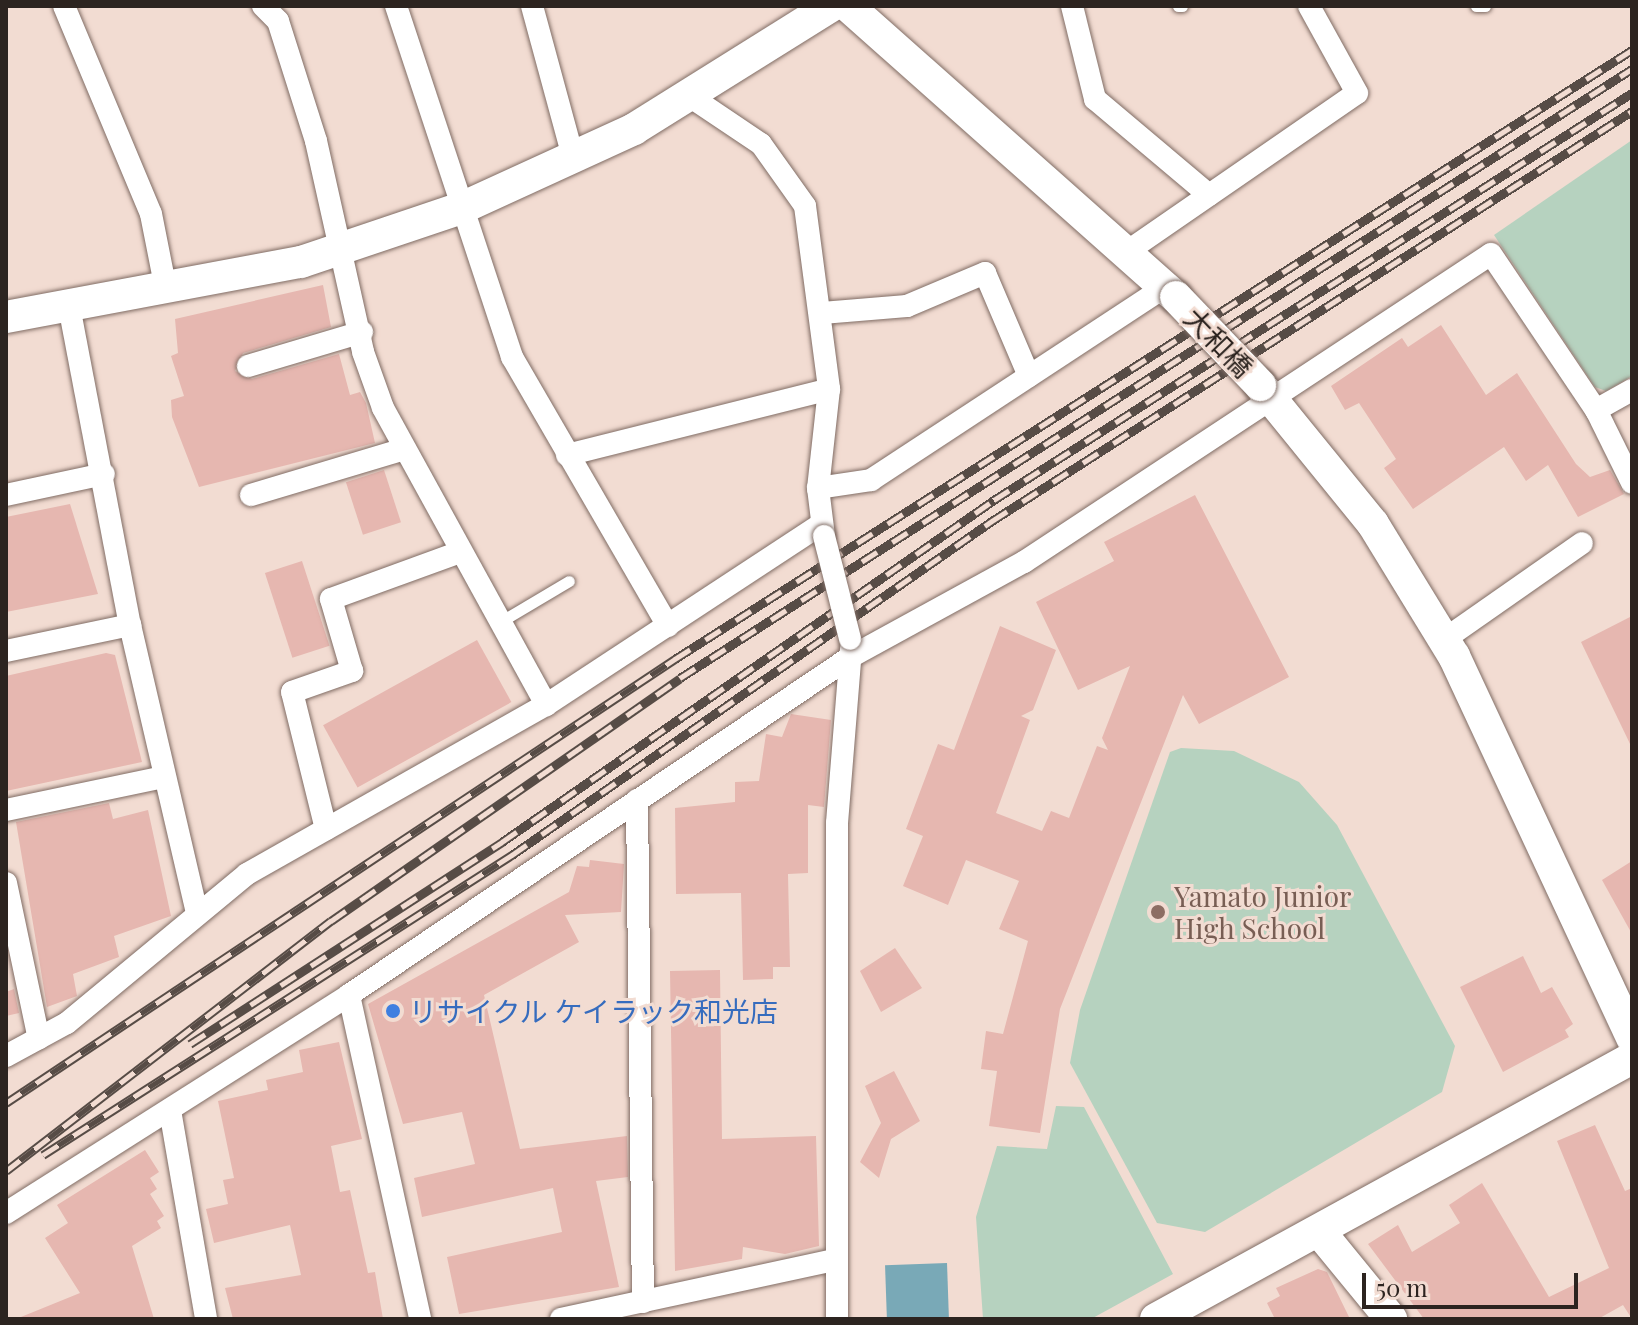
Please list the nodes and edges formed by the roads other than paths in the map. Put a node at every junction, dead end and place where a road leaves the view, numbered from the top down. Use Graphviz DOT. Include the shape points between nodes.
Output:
graph roads {
  1 [pos="263,6"];
  2 [pos="396,6"];
  3 [pos="532,6"];
  4 [pos="831,6"];
  5 [pos="848,6"];
  6 [pos="1072,6"];
  7 [pos="1309,6"];
  8 [pos="1476,6"];
  9 [pos="1485,6"];
  10 [pos="68,7"];
  11 [pos="691,97"];
  12 [pos="573,157"];
  13 [pos="1209,195"];
  14 [pos="464,207"];
  15 [pos="346,249"];
  16 [pos="1128,251"];
  17 [pos="166,290"];
  18 [pos="1171,292"];
  19 [pos="69,306"];
  20 [pos="822,313"];
  21 [pos="6,317"];
  22 [pos="362,332"];
  23 [pos="248,366"];
  24 [pos="1029,376"];
  25 [pos="829,389"];
  26 [pos="1632,390"];
  27 [pos="1266,391"];
  28 [pos="1596,410"];
  29 [pos="404,449"];
  30 [pos="567,455"];
  31 [pos="104,474"];
  32 [pos="1632,483"];
  33 [pos="818,488"];
  34 [pos="6,495"];
  35 [pos="251,495"];
  36 [pos="823,530"];
  37 [pos="1582,543"];
  38 [pos="460,552"];
  39 [pos="569,581"];
  40 [pos="499,622"];
  41 [pos="130,625"];
  42 [pos="668,626"];
  43 [pos="1445,639"];
  44 [pos="851,648"];
  45 [pos="6,651"];
  46 [pos="546,705"];
  47 [pos="164,777"];
  48 [pos="637,800"];
  49 [pos="6,810"];
  50 [pos="326,829"];
  51 [pos="6,883"];
  52 [pos="197,913"];
  53 [pos="349,995"];
  54 [pos="1632,1037"];
  55 [pos="39,1039"];
  56 [pos="6,1056"];
  57 [pos="1632,1058"];
  58 [pos="170,1110"];
  59 [pos="6,1213"];
  60 [pos="1319,1231"];
  61 [pos="834,1260"];
  62 [pos="643,1302"];
  63 [pos="206,1319"];
  64 [pos="420,1319"];
  65 [pos="561,1319"];
  66 [pos="837,1319"];
  67 [pos="1156,1319"];
  68 [pos="1391,1319"];
  1 -- 15 [label="street" via="278,21"];
  2 -- 14 [label="street"];
  3 -- 12 [label="street"];
  4 -- 11 [label="street"];
  5 -- 16 [label="street, 大和橋"];
  6 -- 13 [label="street" via="1095,99"];
  7 -- 13 [label="street" via="1357,93"];
  8 -- 9 [label="lane"];
  10 -- 17 [label="street" via="151,214"];
  11 -- 12 [label="street"];
  11 -- 20 [label="street" via="761,144 787,173 813,233"];
  12 -- 14 [label="street"];
  13 -- 16 [label="street"];
  14 -- 15 [label="street"];
  14 -- 30 [label="street" via="512,357"];
  15 -- 17 [label="street"];
  15 -- 22 [label="street"];
  16 -- 18 [label="street, 大和橋"];
  17 -- 19 [label="street"];
  18 -- 24 [label="street"];
  18 -- 27 [label="street, 大和橋, bridge"];
  19 -- 21 [label="street"];
  19 -- 31 [label="street"];
  20 -- 24 [label="street" via="907,306 985,273"];
  20 -- 25 [label="street"];
  22 -- 23 [label="street"];
  22 -- 29 [label="street" via="383,408"];
  24 -- 33 [label="street" via="871,480"];
  25 -- 30 [label="street"];
  25 -- 33 [label="street"];
  26 -- 28 [label="street"];
  27 -- 28 [label="street" via="1491,254"];
  27 -- 43 [label="street, 大和橋" via="1373,524"];
  27 -- 44 [label="street" via="1024,562"];
  28 -- 32 [label="street"];
  29 -- 35 [label="street"];
  29 -- 38 [label="street"];
  30 -- 42 [label="street"];
  31 -- 34 [label="street"];
  31 -- 41 [label="street"];
  33 -- 36 [label="street"];
  36 -- 42 [label="street"];
  36 -- 44 [label="street, bridge"];
  37 -- 43 [label="street"];
  38 -- 40 [label="street"];
  38 -- 50 [label="street" via="331,599 352,671 292,692"];
  39 -- 40 [label="lane"];
  40 -- 46 [label="street"];
  41 -- 45 [label="street"];
  41 -- 47 [label="street"];
  42 -- 46 [label="street"];
  43 -- 54 [label="street, 大和橋"];
  44 -- 48 [label="street"];
  44 -- 61 [label="street" via="837,823"];
  46 -- 50 [label="street"];
  47 -- 49 [label="street"];
  47 -- 52 [label="street"];
  48 -- 53 [label="street"];
  48 -- 62 [label="street"];
  50 -- 52 [label="street" via="271,858"];
  51 -- 55 [label="street"];
  52 -- 55 [label="street"];
  53 -- 58 [label="street"];
  53 -- 64 [label="street"];
  55 -- 56 [label="street"];
  57 -- 60 [label="street"];
  58 -- 59 [label="street"];
  58 -- 63 [label="street"];
  60 -- 67 [label="street"];
  60 -- 68 [label="street"];
  61 -- 62 [label="street"];
  61 -- 66 [label="street"];
  62 -- 65 [label="street"];
}
